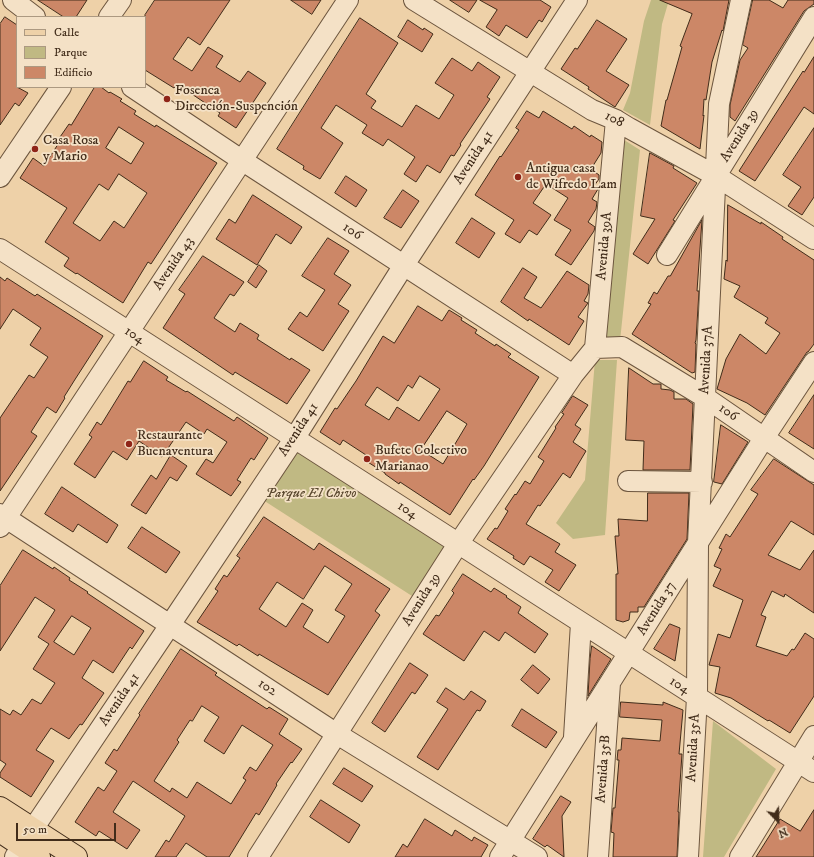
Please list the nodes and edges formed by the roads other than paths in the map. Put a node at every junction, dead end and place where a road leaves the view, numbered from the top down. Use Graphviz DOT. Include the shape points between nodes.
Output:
graph roads {
  1 [pos="13,0"];
  2 [pos="121,0"];
  3 [pos="348,0"];
  4 [pos="414,0"];
  5 [pos="577,0"];
  6 [pos="741,0"];
  7 [pos="34,16"];
  8 [pos="110,16"];
  9 [pos="814,17"];
  10 [pos="530,73"];
  11 [pos="60,88"];
  12 [pos="134,88"];
  13 [pos="616,120"];
  14 [pos="243,161"];
  15 [pos="716,176"];
  16 [pos="0,177"];
  17 [pos="814,239"];
  18 [pos="0,249"];
  19 [pos="667,255"];
  20 [pos="404,265"];
  21 [pos="129,332"];
  22 [pos="595,348"];
  23 [pos="814,362"];
  24 [pos="573,375"];
  25 [pos="706,398"];
  26 [pos="764,438"];
  27 [pos="294,439"];
  28 [pos="814,472"];
  29 [pos="628,480"];
  30 [pos="702,482"];
  31 [pos="2,520"];
  32 [pos="458,544"];
  33 [pos="698,544"];
  34 [pos="581,623"];
  35 [pos="170,625"];
  36 [pos="629,654"];
  37 [pos="610,681"];
  38 [pos="696,697"];
  39 [pos="337,734"];
  40 [pos="814,736"];
  41 [pos="574,738"];
  42 [pos="806,767"];
  43 [pos="0,808"];
  44 [pos="0,832"];
  45 [pos="511,840"];
  46 [pos="27,847"];
  47 [pos="76,857"];
  48 [pos="258,857"];
  49 [pos="500,857"];
  50 [pos="537,857"];
  51 [pos="598,857"];
  52 [pos="688,857"];
  53 [pos="740,857"];
  1 -- 7 [label="street"];
  2 -- 8 [label="street"];
  3 -- 14 [label="street, Avenida 43"];
  4 -- 10 [label="street, 108"];
  5 -- 10 [label="street, Avenida 41"];
  6 -- 15 [label="street" via="719,104"];
  9 -- 15 [label="street, Avenida 39"];
  10 -- 13 [label="street, 108" via="592,110"];
  10 -- 20 [label="street, Avenida 41"];
  11 -- 16 [label="street"];
  12 -- 14 [label="street, 106"];
  13 -- 15 [label="street, 108"];
  13 -- 22 [label="street, Avenida 39A"];
  14 -- 20 [label="street, 106"];
  14 -- 21 [label="street, Avenida 43"];
  15 -- 17 [label="street, 108"];
  15 -- 19 [label="street, Avenida 39"];
  15 -- 25 [label="street, Avenida 37A"];
  18 -- 21 [label="street, 104"];
  20 -- 24 [label="street, 106"];
  20 -- 27 [label="street, Avenida 41"];
  21 -- 27 [label="street, 104"];
  21 -- 31 [label="street, Avenida 43"];
  22 -- 24 [label="street, Avenida 39"];
  22 -- 25 [label="street, 106" via="622,347"];
  23 -- 26 [label="street, Avenida 37"];
  24 -- 32 [label="street, Avenida 39"];
  25 -- 26 [label="street, 106"];
  25 -- 30 [label="street, Avenida 37A"];
  26 -- 28 [label="street, 106"];
  26 -- 33 [label="street, Avenida 37"];
  27 -- 32 [label="street, 104"];
  27 -- 35 [label="street, Avenida 41"];
  29 -- 30 [label="street"];
  30 -- 33 [label="street, Avenida 37A"];
  31 -- 35 [label="street, 102"];
  32 -- 34 [label="street, 104"];
  32 -- 39 [label="street, Avenida 39"];
  33 -- 36 [label="street, Avenida 37"];
  33 -- 38 [label="street, Avenida 35A"];
  34 -- 36 [label="street, 104"];
  34 -- 41 [label="street"];
  35 -- 39 [label="street, 102"];
  35 -- 46 [label="street, Avenida 41"];
  36 -- 37 [label="street, Avenida 37"];
  36 -- 38 [label="street, 104"];
  37 -- 41 [label="street, Avenida 37"];
  37 -- 51 [label="street, Avenida 35B"];
  38 -- 42 [label="street, 104"];
  38 -- 52 [label="street, Avenida 35A"];
  39 -- 45 [label="street, 102"];
  39 -- 48 [label="street, Avenida 39"];
  40 -- 42 [label="street"];
  41 -- 45 [label="street, Avenida 37"];
  42 -- 53 [label="street"];
  43 -- 46 [label="main road"];
  44 -- 46 [label="main road"];
  45 -- 49 [label="street, Avenida 37"];
  45 -- 50 [label="street, 102"];
  46 -- 47 [label="main road"];
}
